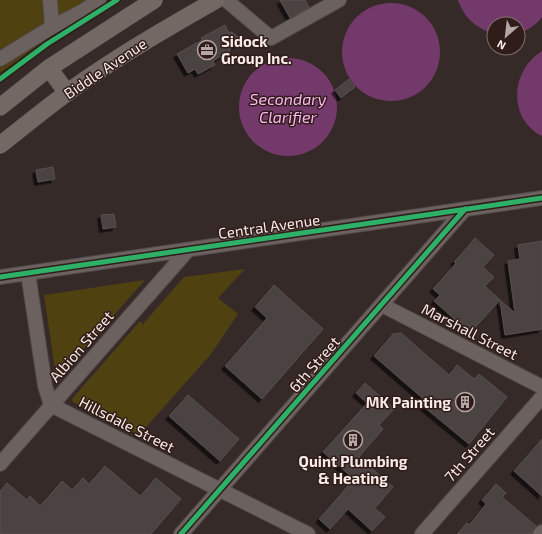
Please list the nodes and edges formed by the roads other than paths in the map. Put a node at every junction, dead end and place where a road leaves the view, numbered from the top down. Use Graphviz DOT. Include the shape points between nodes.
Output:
graph roads {
  1 [pos="50,0"];
  2 [pos="99,0"];
  3 [pos="154,0"];
  4 [pos="216,0"];
  5 [pos="226,0"];
  6 [pos="339,0"];
  7 [pos="52,25"];
  8 [pos="0,59"];
  9 [pos="49,68"];
  10 [pos="67,93"];
  11 [pos="0,107"];
  12 [pos="0,145"];
  13 [pos="542,198"];
  14 [pos="465,209"];
  15 [pos="188,250"];
  16 [pos="28,273"];
  17 [pos="0,277"];
  18 [pos="382,305"];
  19 [pos="542,387"];
  20 [pos="542,397"];
  21 [pos="51,406"];
  22 [pos="0,464"];
  23 [pos="219,490"];
  24 [pos="181,534"];
  25 [pos="308,534"];
  26 [pos="422,534"];
  1 -- 7 [label="street"];
  2 -- 7 [label="street"];
  3 -- 9 [label="main road, Biddle Avenue"];
  4 -- 10 [label="main road, Biddle Avenue" via="142,43"];
  5 -- 6 [label="street" via="270,38"];
  7 -- 8 [label="street"];
  9 -- 10 [label="main road"];
  9 -- 11 [label="main road, Biddle Avenue"];
  10 -- 12 [label="main road, Biddle Avenue"];
  13 -- 14 [label="street, Central Avenue"];
  14 -- 15 [label="street, Central Avenue"];
  14 -- 18 [label="street, 6th Street"];
  15 -- 16 [label="street, Central Avenue"];
  15 -- 21 [label="street, Albion Street"];
  16 -- 17 [label="street, Central Avenue"];
  16 -- 21 [label="street"];
  18 -- 19 [label="street, Marshall Street"];
  18 -- 23 [label="street, 6th Street"];
  20 -- 26 [label="street, 7th Street"];
  21 -- 22 [label="street, Albion Street"];
  21 -- 23 [label="street, Hillsdale Street"];
  23 -- 24 [label="street, 6th Street"];
  23 -- 25 [label="street, Hillsdale Street"];
}
